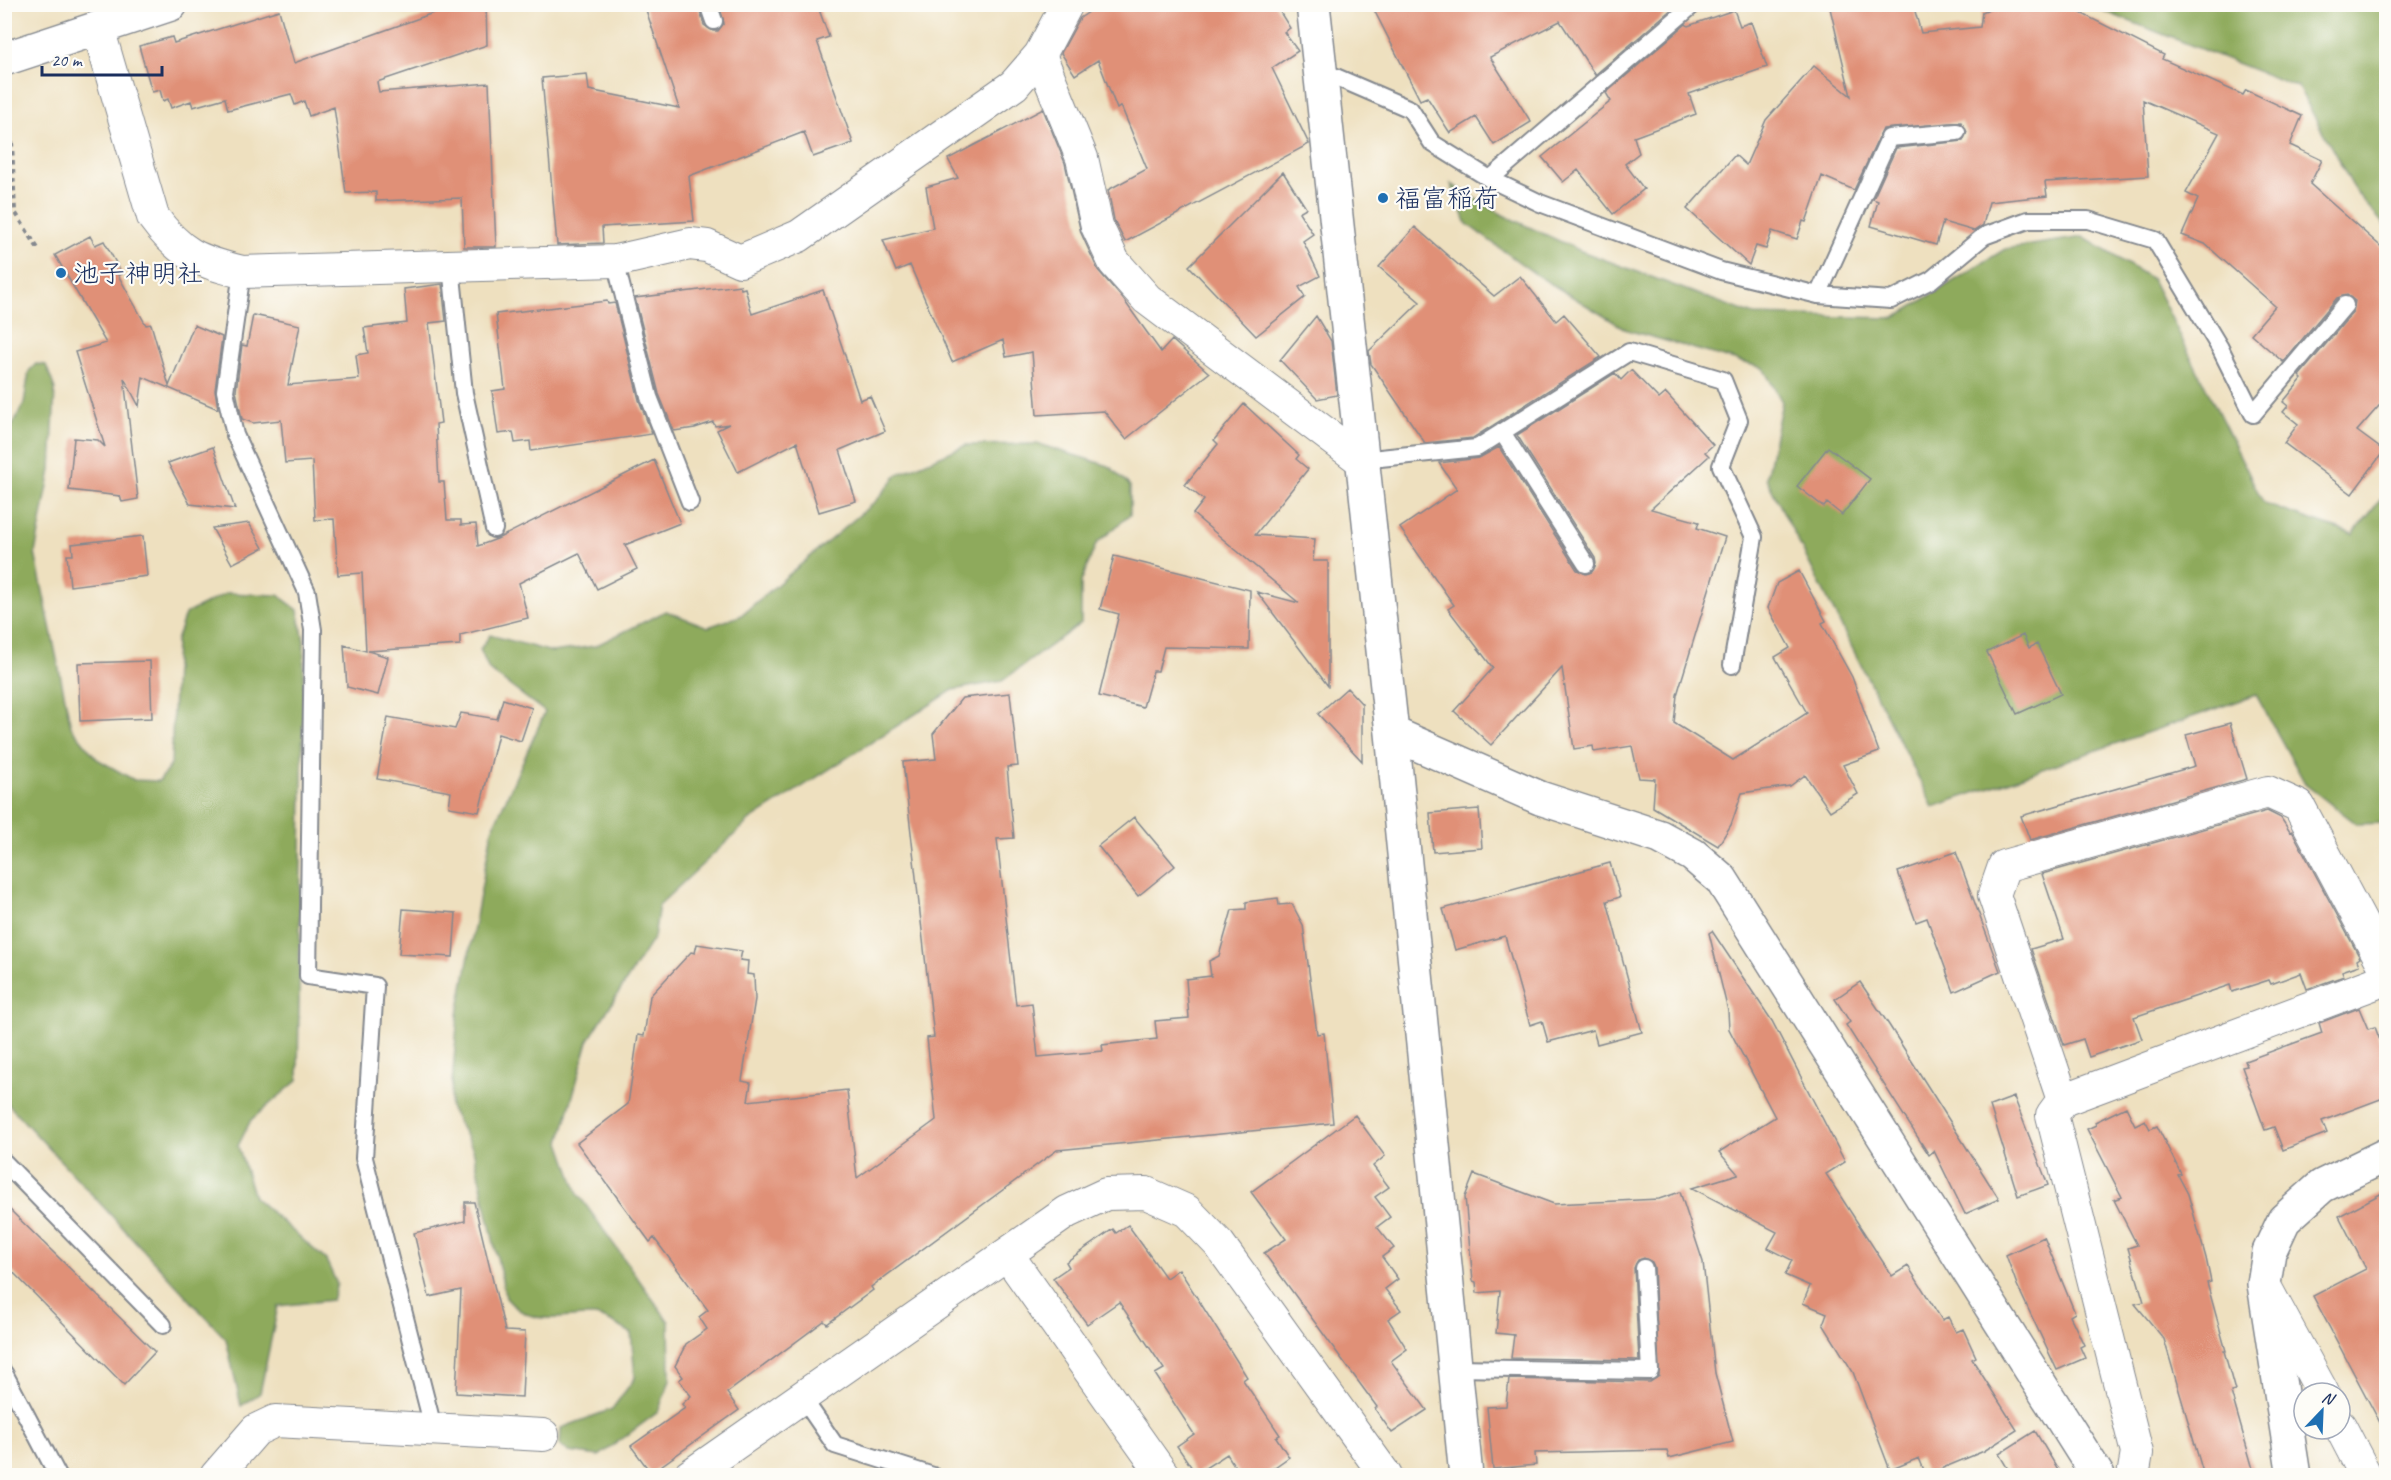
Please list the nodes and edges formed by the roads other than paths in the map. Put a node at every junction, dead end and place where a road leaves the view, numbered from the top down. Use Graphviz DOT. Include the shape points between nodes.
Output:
graph roads {
  1 [pos="171,4"];
  2 [pos="708,4"];
  3 [pos="1067,4"];
  4 [pos="1313,4"];
  5 [pos="1694,4"];
  6 [pos="714,21"];
  7 [pos="98,28"];
  8 [pos="1040,55"];
  9 [pos="4,59"];
  10 [pos="1322,70"];
  11 [pos="1957,132"];
  12 [pos="1490,179"];
  13 [pos="615,261"];
  14 [pos="451,266"];
  15 [pos="242,273"];
  16 [pos="1818,295"];
  17 [pos="2345,305"];
  18 [pos="1503,432"];
  19 [pos="1361,460"];
  20 [pos="690,502"];
  21 [pos="494,529"];
  22 [pos="1586,564"];
  23 [pos="1732,665"];
  24 [pos="1392,733"];
  25 [pos="2386,969"];
  26 [pos="2386,979"];
  27 [pos="2062,1100"];
  28 [pos="2386,1155"];
  29 [pos="4,1162"];
  30 [pos="1007,1254"];
  31 [pos="1644,1268"];
  32 [pos="2264,1284"];
  33 [pos="163,1325"];
  34 [pos="1454,1368"];
  35 [pos="4,1373"];
  36 [pos="2317,1381"];
  37 [pos="802,1397"];
  38 [pos="433,1427"];
  39 [pos="543,1435"];
  40 [pos="2348,1441"];
  41 [pos="58,1476"];
  42 [pos="216,1476"];
  43 [pos="689,1476"];
  44 [pos="933,1476"];
  45 [pos="1164,1476"];
  46 [pos="1386,1476"];
  47 [pos="1466,1476"];
  48 [pos="2098,1476"];
  49 [pos="2133,1476"];
  50 [pos="2294,1476"];
  51 [pos="2366,1476"];
  1 -- 7 [label="street"];
  2 -- 6 [label="lane"];
  3 -- 8 [label="street"];
  4 -- 10 [label="street"];
  5 -- 12 [label="lane"];
  7 -- 9 [label="street"];
  7 -- 15 [label="street" via="153,217 170,240 202,262"];
  8 -- 13 [label="street" via="1014,85 799,236 740,261 707,246 690,244"];
  8 -- 19 [label="street" via="1082,158 1097,226 1114,262 1147,299"];
  10 -- 12 [label="lane" via="1410,109 1432,143"];
  10 -- 19 [label="street"];
  11 -- 16 [label="lane" via="1889,138"];
  12 -- 16 [label="lane" via="1540,203 1721,271"];
  13 -- 14 [label="street"];
  13 -- 20 [label="lane" via="649,397"];
  14 -- 15 [label="street"];
  14 -- 21 [label="lane" via="464,393"];
  15 -- 38 [label="lane" via="225,391 235,435 307,592 313,630 308,976 375,986 364,1158"];
  16 -- 17 [label="lane" via="1891,300 1931,280 1984,236 2028,220 2088,220 2155,240 2220,348 2253,414"];
  18 -- 19 [label="lane" via="1477,448"];
  18 -- 22 [label="lane"];
  18 -- 23 [label="lane" via="1629,352 1723,380 1739,420 1721,466 1754,537"];
  19 -- 24 [label="street"];
  24 -- 34 [label="street"];
  24 -- 48 [label="street" via="1540,798 1660,837 1693,855 1721,879"];
  25 -- 27 [label="street" via="2298,806 2268,792 2004,866 1994,895"];
  26 -- 27 [label="street"];
  27 -- 49 [label="street" via="2052,1115 2137,1453"];
  28 -- 32 [label="street" via="2322,1186 2284,1220 2269,1252"];
  29 -- 33 [label="lane"];
  30 -- 37 [label="street"];
  30 -- 45 [label="street"];
  30 -- 46 [label="street" via="1067,1212 1106,1194 1146,1193 1187,1211 1219,1244"];
  31 -- 34 [label="lane" via="1650,1371"];
  32 -- 36 [label="street"];
  32 -- 50 [label="street"];
  34 -- 47 [label="street"];
  35 -- 41 [label="lane"];
  37 -- 43 [label="street"];
  37 -- 44 [label="lane" via="835,1445"];
  38 -- 39 [label="street"];
  38 -- 42 [label="street" via="275,1421 256,1430"];
  40 -- 51 [label="street"];
}
